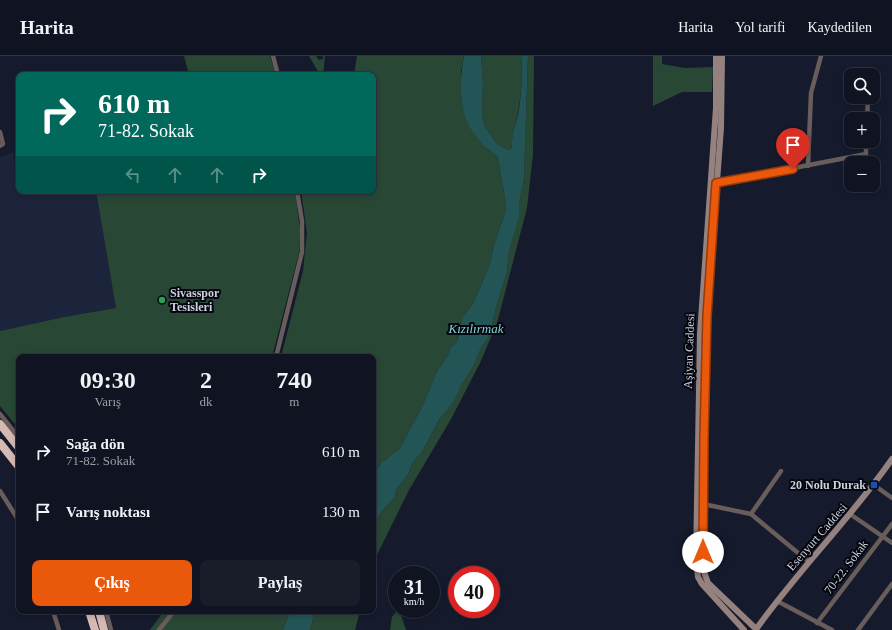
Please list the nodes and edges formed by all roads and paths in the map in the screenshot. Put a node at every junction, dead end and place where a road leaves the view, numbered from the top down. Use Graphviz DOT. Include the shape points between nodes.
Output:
graph roads {
  1 [pos="273,56"];
  2 [pos="716,56"];
  3 [pos="722,56"];
  4 [pos="820,56"];
  5 [pos="277,72"];
  6 [pos="0,132"];
  7 [pos="2,145"];
  8 [pos="866,148"];
  9 [pos="808,166"];
  10 [pos="716,183"];
  11 [pos="298,194"];
  12 [pos="277,354"];
  13 [pos="0,414"];
  14 [pos="0,424"];
  15 [pos="16,434"];
  16 [pos="0,443"];
  17 [pos="16,444"];
  18 [pos="892,459"];
  19 [pos="16,463"];
  20 [pos="782,471"];
  21 [pos="874,484"];
  22 [pos="0,491"];
  23 [pos="892,498"];
  24 [pos="703,504"];
  25 [pos="751,514"];
  26 [pos="850,514"];
  27 [pos="16,516"];
  28 [pos="892,524"];
  29 [pos="883,536"];
  30 [pos="892,543"];
  31 [pos="809,562"];
  32 [pos="892,584"];
  33 [pos="777,601"];
  34 [pos="54,614"];
  35 [pos="90,614"];
  36 [pos="100,614"];
  37 [pos="107,614"];
  38 [pos="172,614"];
  39 [pos="817,623"];
  40 [pos="755,629"];
  41 [pos="59,630"];
  42 [pos="95,630"];
  43 [pos="104,630"];
  44 [pos="111,630"];
  45 [pos="159,630"];
  46 [pos="744,630"];
  47 [pos="832,630"];
  48 [pos="858,630"];
  1 -- 5 [label="street"];
  2 -- 46 [label="street, Aşiyan Caddesi" via="716,108 700,334 696,559 698,577 702,584"];
  3 -- 10 [label="street, Aşiyan Caddesi" via="722,109"];
  4 -- 9 [label="street" via="810,94"];
  6 -- 7 [label="street"];
  8 -- 9 [label="street" via="866,154"];
  9 -- 10 [label="street"];
  10 -- 24 [label="street, Aşiyan Caddesi" via="707,316"];
  11 -- 12 [label="street" via="302,221 302,252"];
  13 -- 15 [label="street"];
  14 -- 17 [label="highway"];
  16 -- 19 [label="highway"];
  18 -- 21 [label="street, Esenyurt Caddesi"];
  20 -- 25 [label="street"];
  21 -- 23 [label="street"];
  21 -- 26 [label="street, Esenyurt Caddesi"];
  22 -- 27 [label="street"];
  24 -- 25 [label="street"];
  24 -- 40 [label="street, Aşiyan Caddesi" via="703,570 708,583"];
  25 -- 31 [label="street"];
  26 -- 29 [label="street"];
  26 -- 31 [label="street, Esenyurt Caddesi"];
  28 -- 29 [label="street, 70-22. Sokak"];
  29 -- 30 [label="street"];
  29 -- 39 [label="street, 70-22. Sokak"];
  31 -- 33 [label="street, Esenyurt Caddesi"];
  32 -- 48 [label="street"];
  33 -- 39 [label="street"];
  33 -- 40 [label="street, Esenyurt Caddesi"];
  34 -- 41 [label="street"];
  35 -- 42 [label="highway"];
  36 -- 43 [label="highway"];
  37 -- 44 [label="street"];
  38 -- 45 [label="street"];
  39 -- 47 [label="street"];
}
